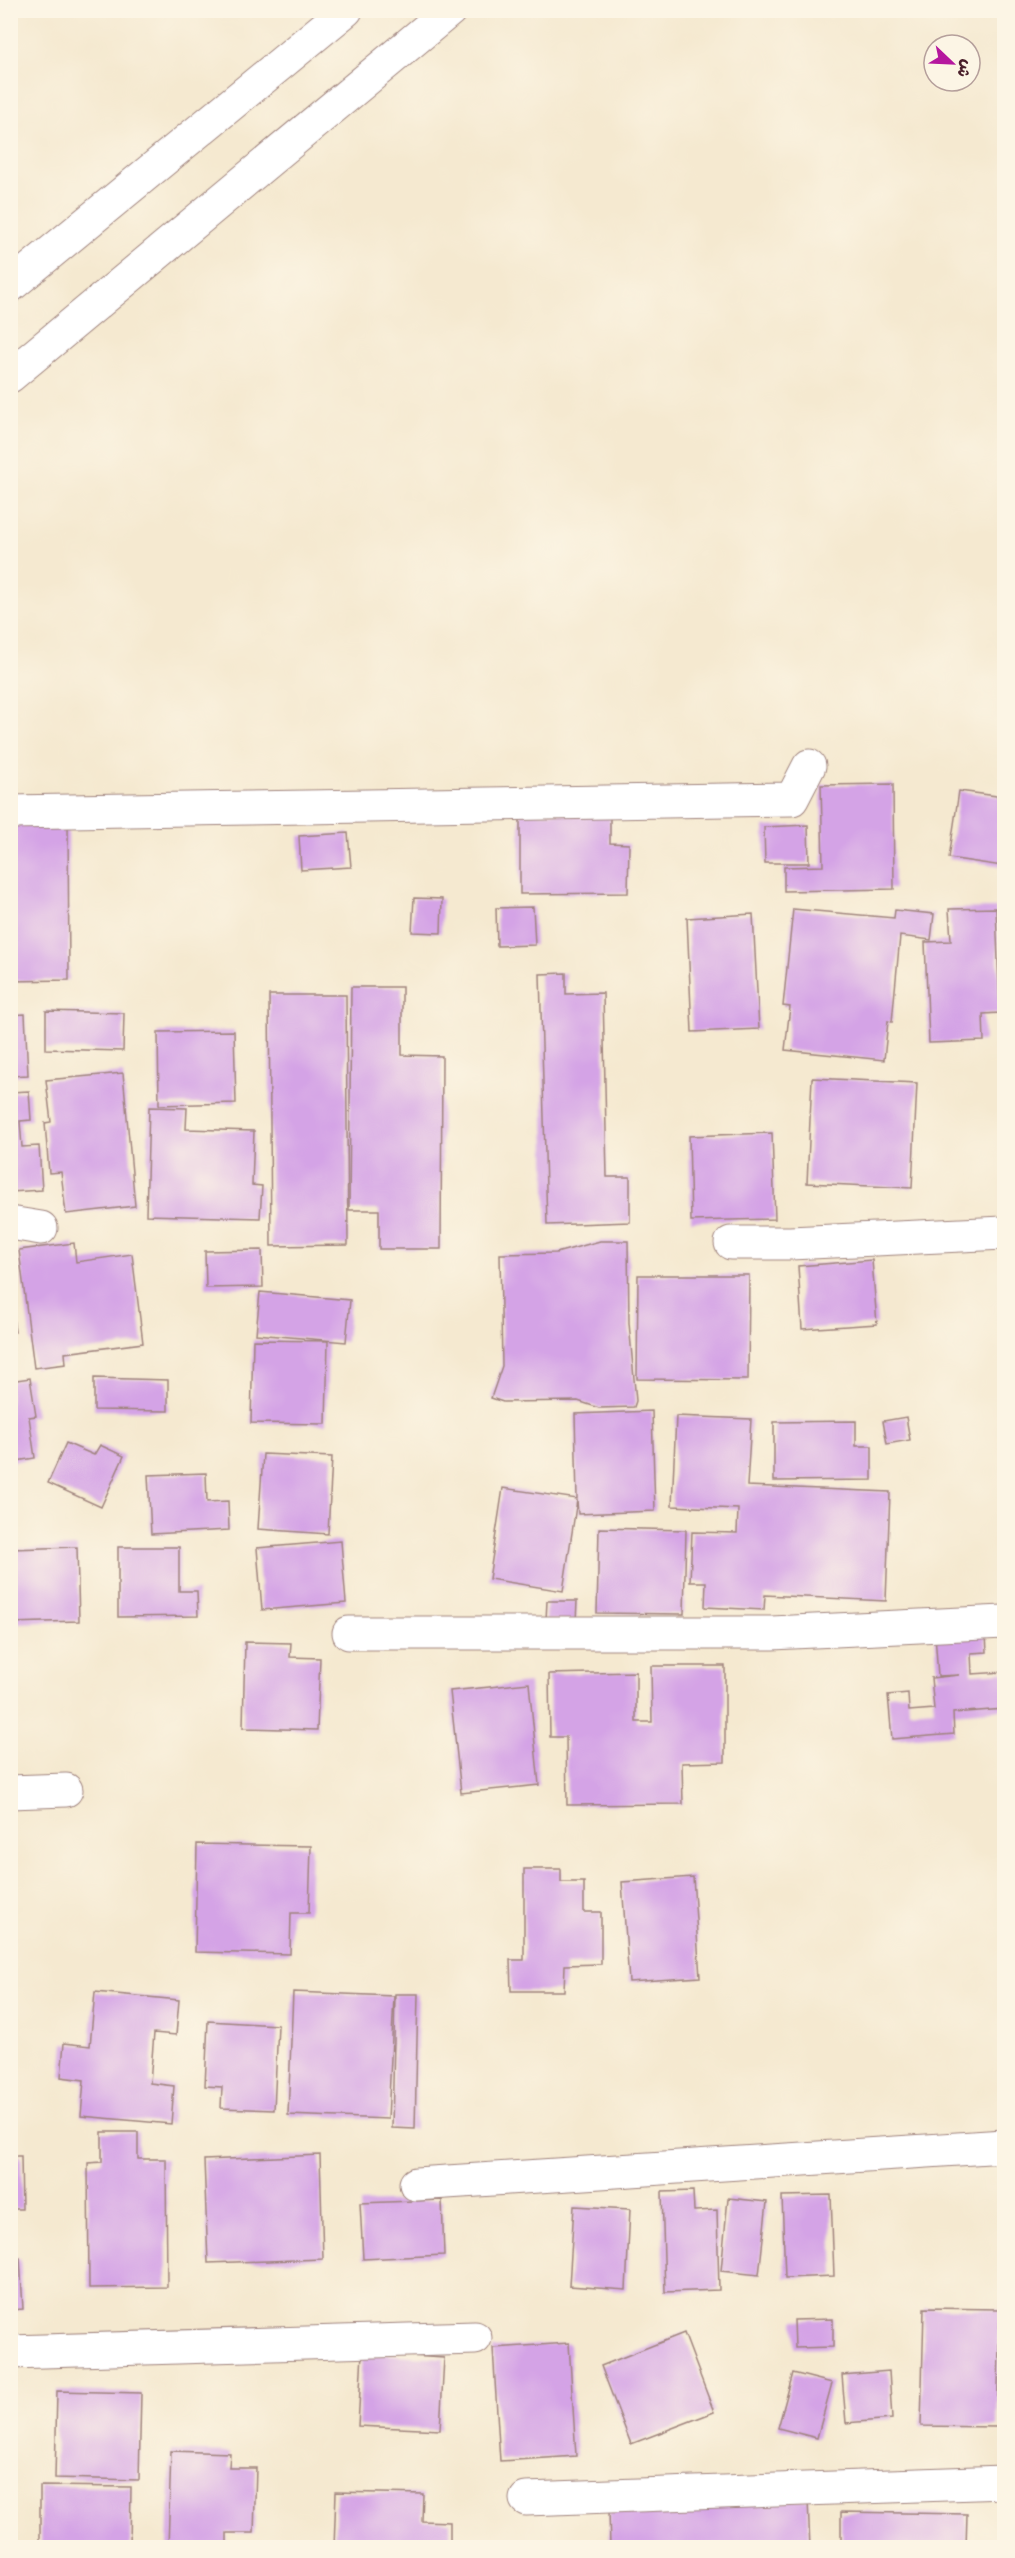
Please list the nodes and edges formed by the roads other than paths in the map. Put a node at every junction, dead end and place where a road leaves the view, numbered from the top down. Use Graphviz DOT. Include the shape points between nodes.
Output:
graph roads {
  1 [pos="346,10"];
  2 [pos="450,10"];
  3 [pos="10,286"];
  4 [pos="10,376"];
  5 [pos="809,766"];
  6 [pos="10,813"];
  7 [pos="1005,1233"];
  8 [pos="730,1244"];
  9 [pos="1005,1622"];
  10 [pos="349,1633"];
  11 [pos="66,1790"];
  12 [pos="10,1791"];
  13 [pos="1005,2146"];
  14 [pos="416,2184"];
  15 [pos="475,2338"];
  16 [pos="10,2352"];
  17 [pos="1005,2482"];
  18 [pos="526,2499"];
  1 -- 3 [label="street"];
  2 -- 4 [label="street"];
  5 -- 6 [label="street" via="792,799"];
  7 -- 8 [label="street"];
  9 -- 10 [label="street" via="772,1633"];
  11 -- 12 [label="street"];
  13 -- 14 [label="street"];
  15 -- 16 [label="street"];
  17 -- 18 [label="street"];
}
